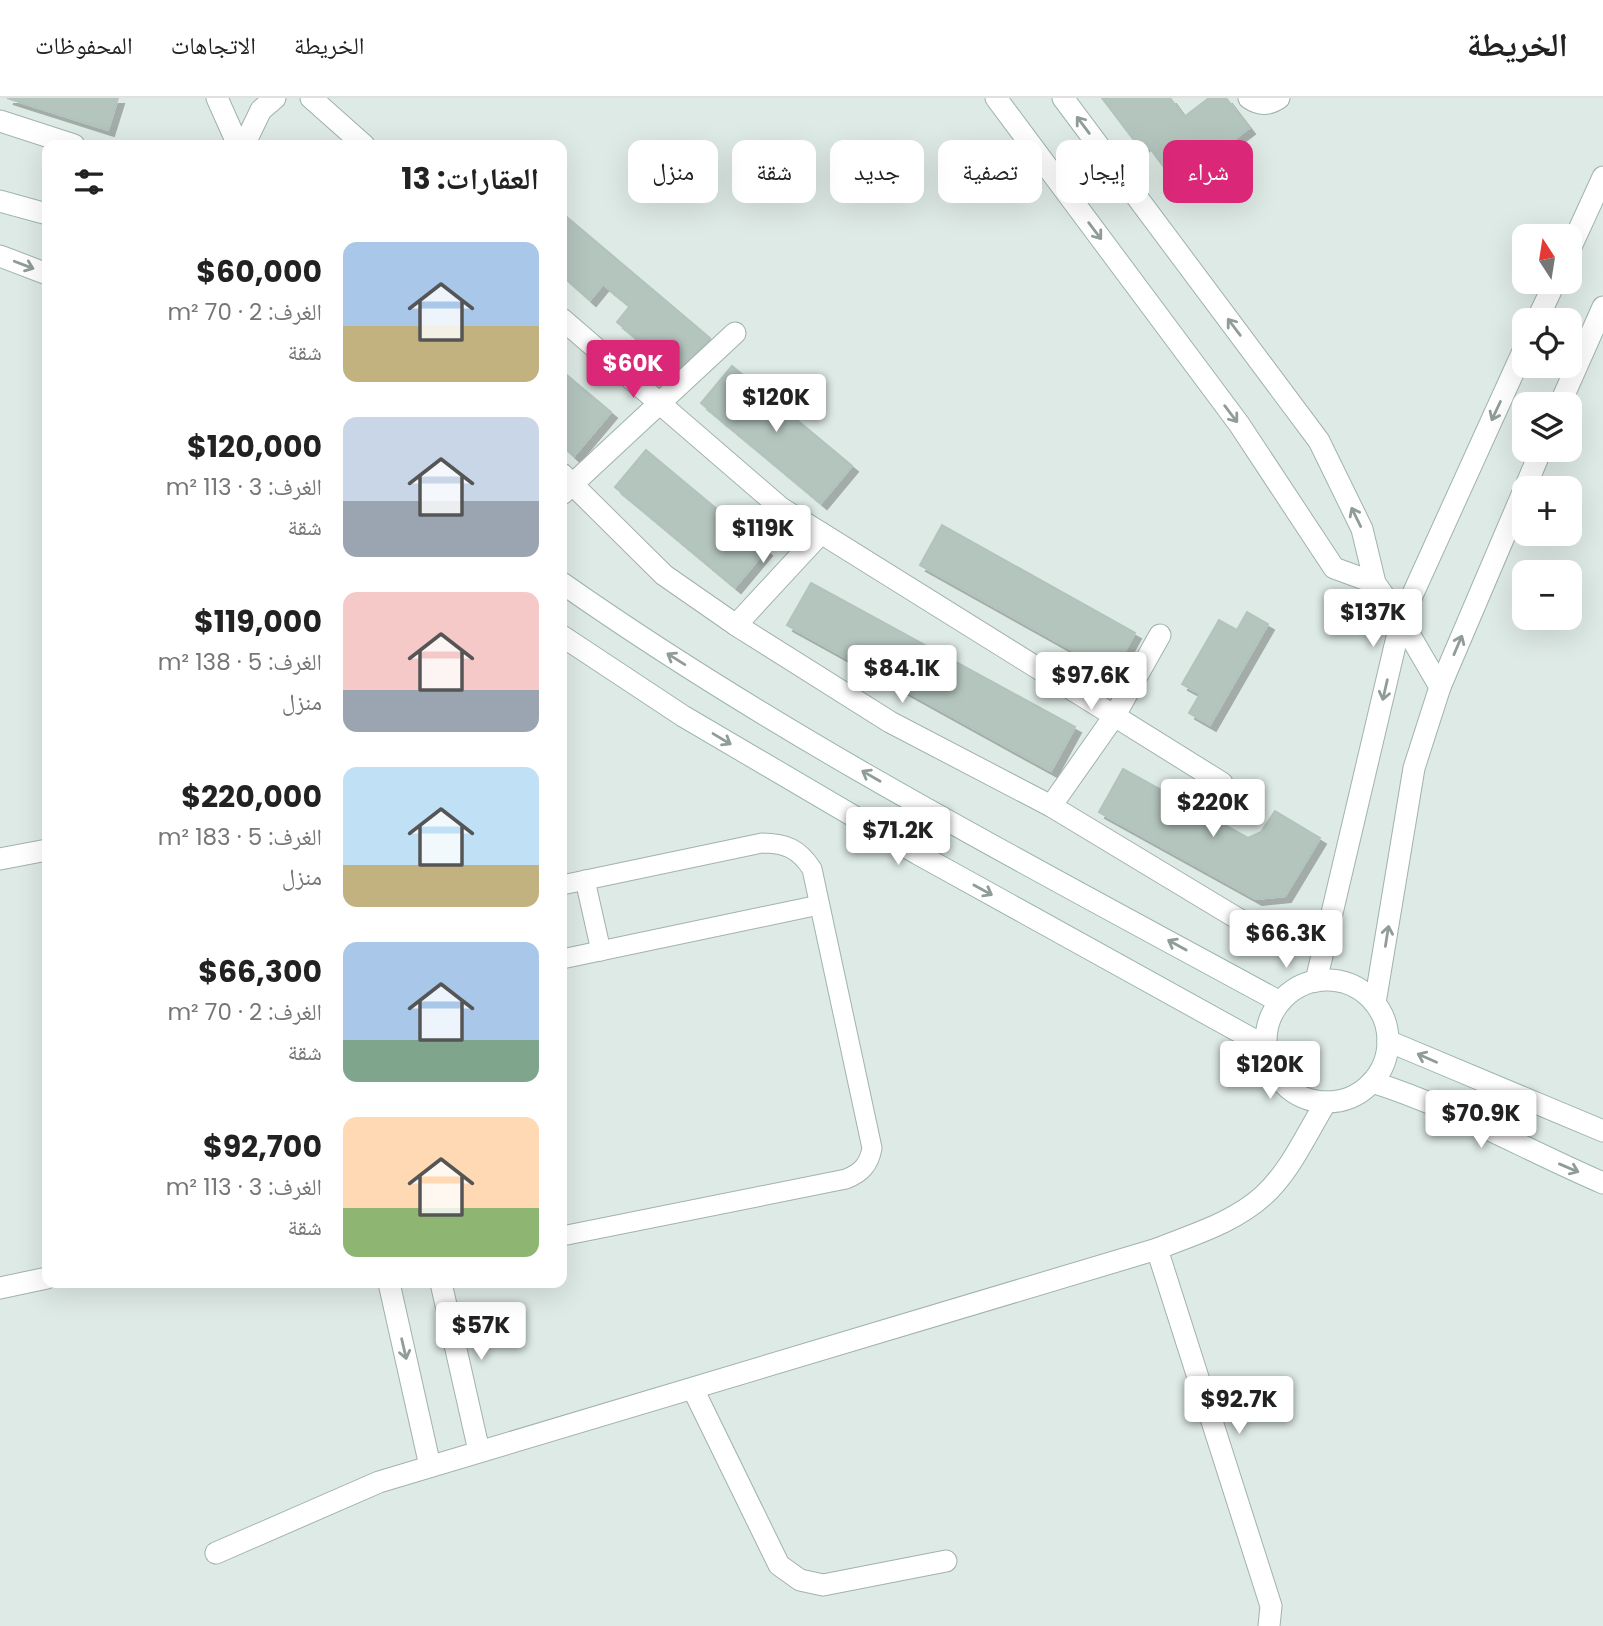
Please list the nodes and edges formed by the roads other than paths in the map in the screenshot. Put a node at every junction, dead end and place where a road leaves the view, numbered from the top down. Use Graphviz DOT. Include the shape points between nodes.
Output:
graph roads {
  1 [pos="217,98"];
  2 [pos="275,98"];
  3 [pos="311,98"];
  4 [pos="996,98"];
  5 [pos="1063,98"];
  6 [pos="1249,98"];
  7 [pos="1279,98"];
  8 [pos="0,121"];
  9 [pos="59,140"];
  10 [pos="236,140"];
  11 [pos="246,140"];
  12 [pos="358,140"];
  13 [pos="1603,177"];
  14 [pos="0,201"];
  15 [pos="42,213"];
  16 [pos="1582,224"];
  17 [pos="0,256"];
  18 [pos="42,272"];
  19 [pos="1603,307"];
  20 [pos="567,323"];
  21 [pos="734,333"];
  22 [pos="1512,375"];
  23 [pos="1565,392"];
  24 [pos="659,405"];
  25 [pos="567,481"];
  26 [pos="567,485"];
  27 [pos="1512,519"];
  28 [pos="821,533"];
  29 [pos="1375,583"];
  30 [pos="567,586"];
  31 [pos="1401,620"];
  32 [pos="736,625"];
  33 [pos="1160,635"];
  34 [pos="567,639"];
  35 [pos="1440,687"];
  36 [pos="1115,715"];
  37 [pos="1222,783"];
  38 [pos="1051,807"];
  39 [pos="42,851"];
  40 [pos="0,859"];
  41 [pos="585,880"];
  42 [pos="567,884"];
  43 [pos="819,905"];
  44 [pos="1250,926"];
  45 [pos="601,951"];
  46 [pos="567,958"];
  47 [pos="1315,981"];
  48 [pos="1280,1002"];
  49 [pos="1375,1003"];
  50 [pos="1388,1041"];
  51 [pos="1265,1046"];
  52 [pos="1372,1082"];
  53 [pos="1326,1102"];
  54 [pos="1603,1131"];
  55 [pos="1603,1183"];
  56 [pos="567,1235"];
  57 [pos="1157,1249"];
  58 [pos="42,1279"];
  59 [pos="0,1288"];
  60 [pos="390,1288"];
  61 [pos="442,1288"];
  62 [pos="693,1389"];
  63 [pos="480,1451"];
  64 [pos="430,1466"];
  65 [pos="216,1553"];
  66 [pos="946,1561"];
  67 [pos="1269,1626"];
  1 -- 10 [label="street"];
  2 -- 11 [label="street" via="261,110"];
  3 -- 12 [label="street"];
  4 -- 29 [label="street, one-way" via="1239,424 1334,568"];
  29 -- 5 [label="street, one-way" via="1362,529 1319,441"];
  6 -- 7 [label="street" via="1263,104"];
  8 -- 9 [label="street"];
  13 -- 16 [label="street"];
  14 -- 15 [label="street"];
  17 -- 18 [label="street, one-way"];
  19 -- 23 [label="street"];
  20 -- 24 [label="street"];
  21 -- 24 [label="street"];
  22 -- 31 [label="street, one-way"];
  24 -- 25 [label="street"];
  24 -- 28 [label="street" via="781,508"];
  26 -- 32 [label="street" via="664,575"];
  35 -- 27 [label="street, one-way"];
  28 -- 32 [label="street"];
  28 -- 36 [label="street"];
  29 -- 31 [label="street"];
  48 -- 30 [label="street, one-way" via="927,808 703,677"];
  31 -- 35 [label="street"];
  31 -- 47 [label="street, one-way"];
  32 -- 38 [label="street" via="890,722"];
  33 -- 36 [label="street"];
  34 -- 51 [label="street, one-way" via="683,716 918,854"];
  49 -- 35 [label="street, one-way" via="1414,768"];
  36 -- 37 [label="street"];
  36 -- 38 [label="street"];
  38 -- 44 [label="street"];
  39 -- 40 [label="street"];
  41 -- 42 [label="lane"];
  41 -- 43 [label="lane" via="775,843 788,845 806,859"];
  41 -- 45 [label="lane"];
  43 -- 45 [label="lane"];
  43 -- 56 [label="lane" via="871,1139 866,1166 846,1179"];
  45 -- 46 [label="lane"];
  47 -- 48 [label="street"];
  47 -- 49 [label="street" via="1349,984"];
  48 -- 51 [label="street" via="1268,1023"];
  49 -- 50 [label="street"];
  50 -- 52 [label="street" via="1384,1063"];
  54 -- 50 [label="street, one-way"];
  51 -- 53 [label="street" via="1285,1086 1304,1098"];
  52 -- 53 [label="street" via="1343,1100"];
  52 -- 55 [label="street, one-way" via="1438,1106"];
  53 -- 57 [label="street" via="1265,1195 1225,1222"];
  57 -- 62 [label="street"];
  57 -- 67 [label="street" via="1271,1606"];
  58 -- 59 [label="street"];
  60 -- 64 [label="street, one-way"];
  61 -- 63 [label="street"];
  62 -- 63 [label="street"];
  62 -- 66 [label="street" via="779,1565 788,1573 823,1585"];
  63 -- 64 [label="street"];
  64 -- 65 [label="street" via="379,1482"];
}
